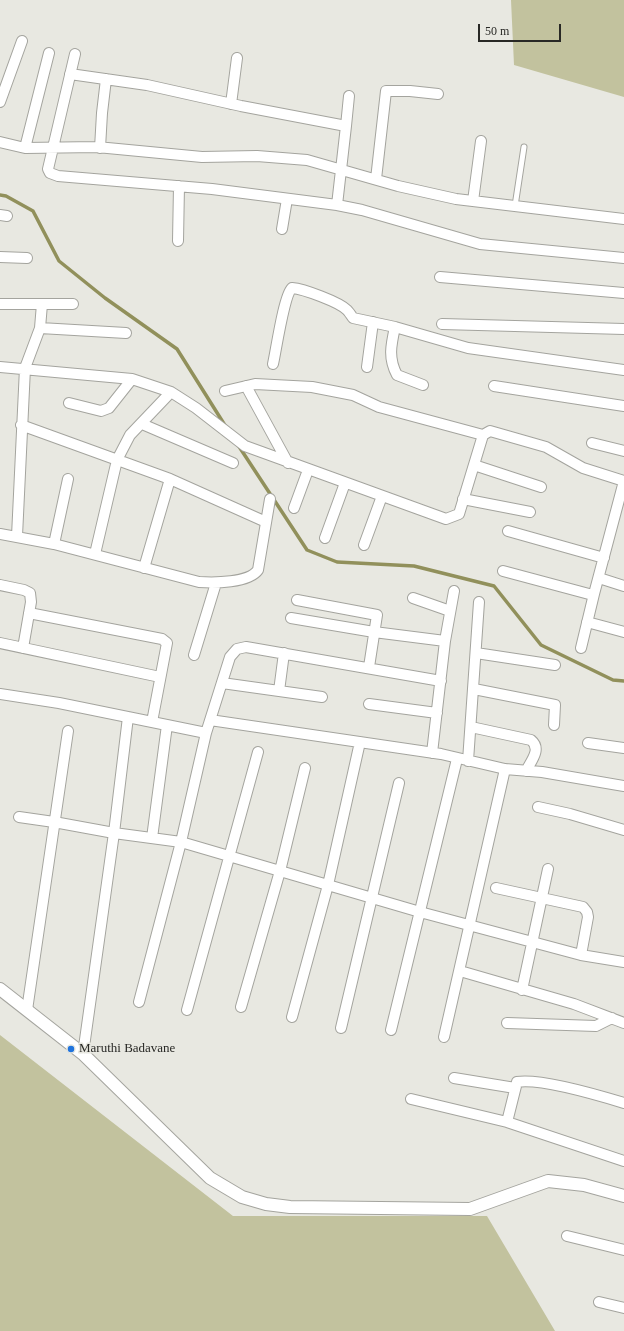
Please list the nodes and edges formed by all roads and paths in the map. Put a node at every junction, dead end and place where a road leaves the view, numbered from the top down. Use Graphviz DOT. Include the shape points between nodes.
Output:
graph roads {
  1 [pos="22,41"];
  2 [pos="49,53"];
  3 [pos="75,54"];
  4 [pos="237,58"];
  5 [pos="70,74"];
  6 [pos="106,79"];
  7 [pos="438,94"];
  8 [pos="349,96"];
  9 [pos="0,102"];
  10 [pos="231,104"];
  11 [pos="346,126"];
  12 [pos="481,141"];
  13 [pos="0,142"];
  14 [pos="53,147"];
  15 [pos="524,147"];
  16 [pos="25,148"];
  17 [pos="100,148"];
  18 [pos="342,169"];
  19 [pos="376,179"];
  20 [pos="179,186"];
  21 [pos="287,199"];
  22 [pos="473,201"];
  23 [pos="337,205"];
  24 [pos="516,206"];
  25 [pos="624,219"];
  26 [pos="282,229"];
  27 [pos="178,241"];
  28 [pos="0,257"];
  29 [pos="27,258"];
  30 [pos="624,258"];
  31 [pos="440,277"];
  32 [pos="624,293"];
  33 [pos="0,304"];
  34 [pos="42,304"];
  35 [pos="73,304"];
  36 [pos="373,322"];
  37 [pos="442,324"];
  38 [pos="395,327"];
  39 [pos="40,328"];
  40 [pos="624,330"];
  41 [pos="126,334"];
  42 [pos="273,364"];
  43 [pos="0,367"];
  44 [pos="367,367"];
  45 [pos="25,368"];
  46 [pos="624,370"];
  47 [pos="132,379"];
  48 [pos="423,385"];
  49 [pos="246,386"];
  50 [pos="494,386"];
  51 [pos="225,391"];
  52 [pos="171,392"];
  53 [pos="69,403"];
  54 [pos="624,406"];
  55 [pos="142,424"];
  56 [pos="21,425"];
  57 [pos="483,435"];
  58 [pos="592,443"];
  59 [pos="624,451"];
  60 [pos="117,460"];
  61 [pos="233,462"];
  62 [pos="288,463"];
  63 [pos="474,465"];
  64 [pos="308,470"];
  65 [pos="68,479"];
  66 [pos="170,479"];
  67 [pos="624,481"];
  68 [pos="345,483"];
  69 [pos="541,487"];
  70 [pos="382,496"];
  71 [pos="270,499"];
  72 [pos="463,499"];
  73 [pos="294,508"];
  74 [pos="530,512"];
  75 [pos="266,522"];
  76 [pos="508,531"];
  77 [pos="0,534"];
  78 [pos="17,536"];
  79 [pos="324,538"];
  80 [pos="54,544"];
  81 [pos="364,545"];
  82 [pos="94,554"];
  83 [pos="604,558"];
  84 [pos="144,568"];
  85 [pos="502,571"];
  86 [pos="599,578"];
  87 [pos="216,583"];
  88 [pos="0,585"];
  89 [pos="624,586"];
  90 [pos="454,591"];
  91 [pos="594,594"];
  92 [pos="413,598"];
  93 [pos="297,600"];
  94 [pos="479,602"];
  95 [pos="450,611"];
  96 [pos="29,613"];
  97 [pos="291,618"];
  98 [pos="587,622"];
  99 [pos="374,632"];
  100 [pos="624,632"];
  101 [pos="445,641"];
  102 [pos="0,643"];
  103 [pos="23,648"];
  104 [pos="581,648"];
  105 [pos="284,653"];
  106 [pos="476,653"];
  107 [pos="194,655"];
  108 [pos="555,665"];
  109 [pos="369,667"];
  110 [pos="160,677"];
  111 [pos="441,681"];
  112 [pos="222,683"];
  113 [pos="474,689"];
  114 [pos="280,691"];
  115 [pos="0,694"];
  116 [pos="322,697"];
  117 [pos="369,704"];
  118 [pos="436,713"];
  119 [pos="128,717"];
  120 [pos="210,720"];
  121 [pos="152,722"];
  122 [pos="167,725"];
  123 [pos="554,725"];
  124 [pos="471,727"];
  125 [pos="68,732"];
  126 [pos="206,733"];
  127 [pos="360,742"];
  128 [pos="588,742"];
  129 [pos="624,748"];
  130 [pos="258,752"];
  131 [pos="432,753"];
  132 [pos="457,759"];
  133 [pos="468,761"];
  134 [pos="305,768"];
  135 [pos="506,769"];
  136 [pos="526,771"];
  137 [pos="398,783"];
  138 [pos="624,786"];
  139 [pos="538,807"];
  140 [pos="19,817"];
  141 [pos="54,822"];
  142 [pos="624,830"];
  143 [pos="114,834"];
  144 [pos="152,838"];
  145 [pos="181,842"];
  146 [pos="230,856"];
  147 [pos="548,869"];
  148 [pos="280,871"];
  149 [pos="328,885"];
  150 [pos="496,888"];
  151 [pos="372,898"];
  152 [pos="543,898"];
  153 [pos="420,912"];
  154 [pos="470,925"];
  155 [pos="534,942"];
  156 [pos="581,955"];
  157 [pos="624,962"];
  158 [pos="460,971"];
  159 [pos="0,989"];
  160 [pos="522,990"];
  161 [pos="139,1002"];
  162 [pos="241,1007"];
  163 [pos="27,1010"];
  164 [pos="187,1010"];
  165 [pos="292,1017"];
  166 [pos="612,1018"];
  167 [pos="507,1023"];
  168 [pos="624,1023"];
  169 [pos="341,1028"];
  170 [pos="391,1030"];
  171 [pos="444,1037"];
  172 [pos="83,1054"];
  173 [pos="454,1078"];
  174 [pos="515,1088"];
  175 [pos="411,1099"];
  176 [pos="624,1103"];
  177 [pos="507,1122"];
  178 [pos="624,1161"];
  179 [pos="624,1196"];
  180 [pos="567,1236"];
  181 [pos="624,1250"];
  182 [pos="599,1302"];
  183 [pos="624,1308"];
  1 -- 9 [label="street"];
  2 -- 16 [label="street"];
  3 -- 5 [label="street"];
  4 -- 10 [label="street"];
  5 -- 6 [label="street"];
  5 -- 14 [label="street"];
  6 -- 10 [label="street" via="148,85"];
  6 -- 17 [label="street"];
  7 -- 19 [label="street" via="386,91"];
  8 -- 11 [label="street"];
  10 -- 11 [label="street"];
  11 -- 18 [label="street"];
  12 -- 22 [label="street"];
  13 -- 16 [label="street"];
  14 -- 16 [label="street"];
  14 -- 17 [label="street"];
  14 -- 20 [label="street" via="48,169 50,173 58,176"];
  15 -- 24 [label="lane"];
  17 -- 18 [label="street" via="202,157 257,156 307,160"];
  18 -- 19 [label="street"];
  18 -- 23 [label="street"];
  19 -- 22 [label="street"];
  20 -- 21 [label="street"];
  20 -- 27 [label="street"];
  21 -- 23 [label="street"];
  21 -- 26 [label="street"];
  22 -- 24 [label="street"];
  23 -- 30 [label="street" via="480,244"];
  24 -- 25 [label="street"];
  28 -- 29 [label="street"];
  31 -- 32 [label="street"];
  33 -- 34 [label="street"];
  34 -- 35 [label="street"];
  34 -- 39 [label="street"];
  36 -- 38 [label="street"];
  36 -- 42 [label="street" via="353,318 340,306 292,288"];
  36 -- 44 [label="street"];
  37 -- 40 [label="street"];
  38 -- 46 [label="street" via="468,348"];
  38 -- 48 [label="street" via="391,364 397,375"];
  39 -- 41 [label="street"];
  39 -- 45 [label="street"];
  43 -- 45 [label="street"];
  45 -- 47 [label="street"];
  45 -- 56 [label="street"];
  47 -- 52 [label="street"];
  47 -- 53 [label="street" via="109,408 101,411"];
  49 -- 51 [label="street"];
  49 -- 57 [label="street" via="298,386 336,391 353,395 379,407"];
  49 -- 62 [label="street"];
  50 -- 54 [label="street"];
  52 -- 55 [label="street"];
  52 -- 62 [label="street" via="245,446"];
  55 -- 60 [label="street" via="130,435"];
  55 -- 61 [label="street"];
  56 -- 60 [label="street"];
  56 -- 78 [label="street"];
  57 -- 63 [label="street"];
  57 -- 67 [label="street" via="490,431 546,447 583,468"];
  58 -- 59 [label="street"];
  60 -- 66 [label="street"];
  60 -- 82 [label="street"];
  62 -- 64 [label="street"];
  63 -- 69 [label="street"];
  63 -- 72 [label="street"];
  64 -- 68 [label="street"];
  64 -- 73 [label="street"];
  65 -- 80 [label="street"];
  66 -- 75 [label="street"];
  66 -- 84 [label="street"];
  67 -- 83 [label="street"];
  68 -- 70 [label="street"];
  68 -- 79 [label="street"];
  70 -- 72 [label="street" via="446,519 459,514"];
  70 -- 81 [label="street"];
  71 -- 75 [label="street"];
  72 -- 74 [label="street"];
  75 -- 87 [label="street" via="258,570 254,575"];
  76 -- 83 [label="street"];
  77 -- 78 [label="street"];
  78 -- 80 [label="street"];
  80 -- 82 [label="street"];
  82 -- 84 [label="street"];
  83 -- 86 [label="street"];
  84 -- 87 [label="street" via="199,582"];
  85 -- 91 [label="street"];
  86 -- 89 [label="street"];
  86 -- 91 [label="street"];
  87 -- 107 [label="street"];
  88 -- 96 [label="street" via="30,593"];
  90 -- 95 [label="street"];
  91 -- 98 [label="street"];
  92 -- 95 [label="street"];
  93 -- 99 [label="street" via="377,615"];
  94 -- 106 [label="street"];
  95 -- 101 [label="street"];
  96 -- 103 [label="street"];
  96 -- 110 [label="street" via="162,639 167,643"];
  97 -- 99 [label="street"];
  98 -- 100 [label="street"];
  98 -- 104 [label="street"];
  99 -- 101 [label="street"];
  99 -- 109 [label="street"];
  101 -- 111 [label="street"];
  102 -- 103 [label="street"];
  103 -- 110 [label="street"];
  105 -- 109 [label="street"];
  105 -- 112 [label="street" via="246,647 237,649 230,657"];
  105 -- 114 [label="street"];
  106 -- 108 [label="street"];
  106 -- 113 [label="street"];
  109 -- 111 [label="street"];
  110 -- 121 [label="street"];
  111 -- 118 [label="street"];
  112 -- 114 [label="street"];
  112 -- 120 [label="street"];
  113 -- 123 [label="street" via="555,705"];
  113 -- 124 [label="street"];
  114 -- 116 [label="street"];
  115 -- 119 [label="street"];
  117 -- 118 [label="street"];
  118 -- 131 [label="street"];
  119 -- 121 [label="street"];
  119 -- 143 [label="street"];
  120 -- 126 [label="street"];
  120 -- 127 [label="street"];
  121 -- 122 [label="street"];
  122 -- 126 [label="street"];
  122 -- 144 [label="street"];
  124 -- 133 [label="street"];
  124 -- 136 [label="street" via="531,740 536,744 537,751"];
  125 -- 141 [label="street"];
  126 -- 145 [label="street"];
  127 -- 131 [label="street"];
  127 -- 149 [label="street"];
  128 -- 129 [label="street"];
  130 -- 146 [label="street"];
  131 -- 132 [label="street"];
  132 -- 133 [label="street"];
  132 -- 153 [label="street"];
  133 -- 135 [label="street"];
  134 -- 148 [label="street"];
  135 -- 136 [label="street"];
  135 -- 154 [label="street"];
  136 -- 138 [label="street"];
  137 -- 151 [label="street"];
  139 -- 142 [label="street"];
  140 -- 141 [label="street"];
  141 -- 143 [label="street"];
  141 -- 163 [label="street"];
  143 -- 144 [label="street"];
  143 -- 172 [label="street"];
  144 -- 145 [label="street"];
  145 -- 146 [label="street"];
  145 -- 161 [label="street"];
  146 -- 148 [label="street"];
  146 -- 164 [label="street"];
  147 -- 152 [label="street"];
  148 -- 149 [label="street"];
  148 -- 162 [label="street"];
  149 -- 151 [label="street"];
  149 -- 165 [label="street"];
  150 -- 152 [label="street"];
  151 -- 153 [label="street"];
  151 -- 169 [label="street"];
  152 -- 155 [label="street"];
  152 -- 156 [label="street" via="583,907 588,912"];
  153 -- 154 [label="street"];
  153 -- 170 [label="street"];
  154 -- 155 [label="street"];
  154 -- 158 [label="street"];
  155 -- 156 [label="street"];
  155 -- 160 [label="street"];
  156 -- 157 [label="street"];
  158 -- 160 [label="street"];
  158 -- 171 [label="street"];
  159 -- 163 [label="street"];
  160 -- 166 [label="street" via="574,1004"];
  163 -- 172 [label="street"];
  166 -- 167 [label="street" via="596,1026"];
  166 -- 168 [label="street"];
  172 -- 179 [label="street" via="210,1178 230,1192 260,1203 290,1207 470,1209 548,1181 584,1185"];
  173 -- 174 [label="street"];
  174 -- 176 [label="street" via="517,1082 533,1081"];
  174 -- 177 [label="street"];
  175 -- 177 [label="street"];
  177 -- 178 [label="street"];
  180 -- 181 [label="street"];
  182 -- 183 [label="street"];
}
